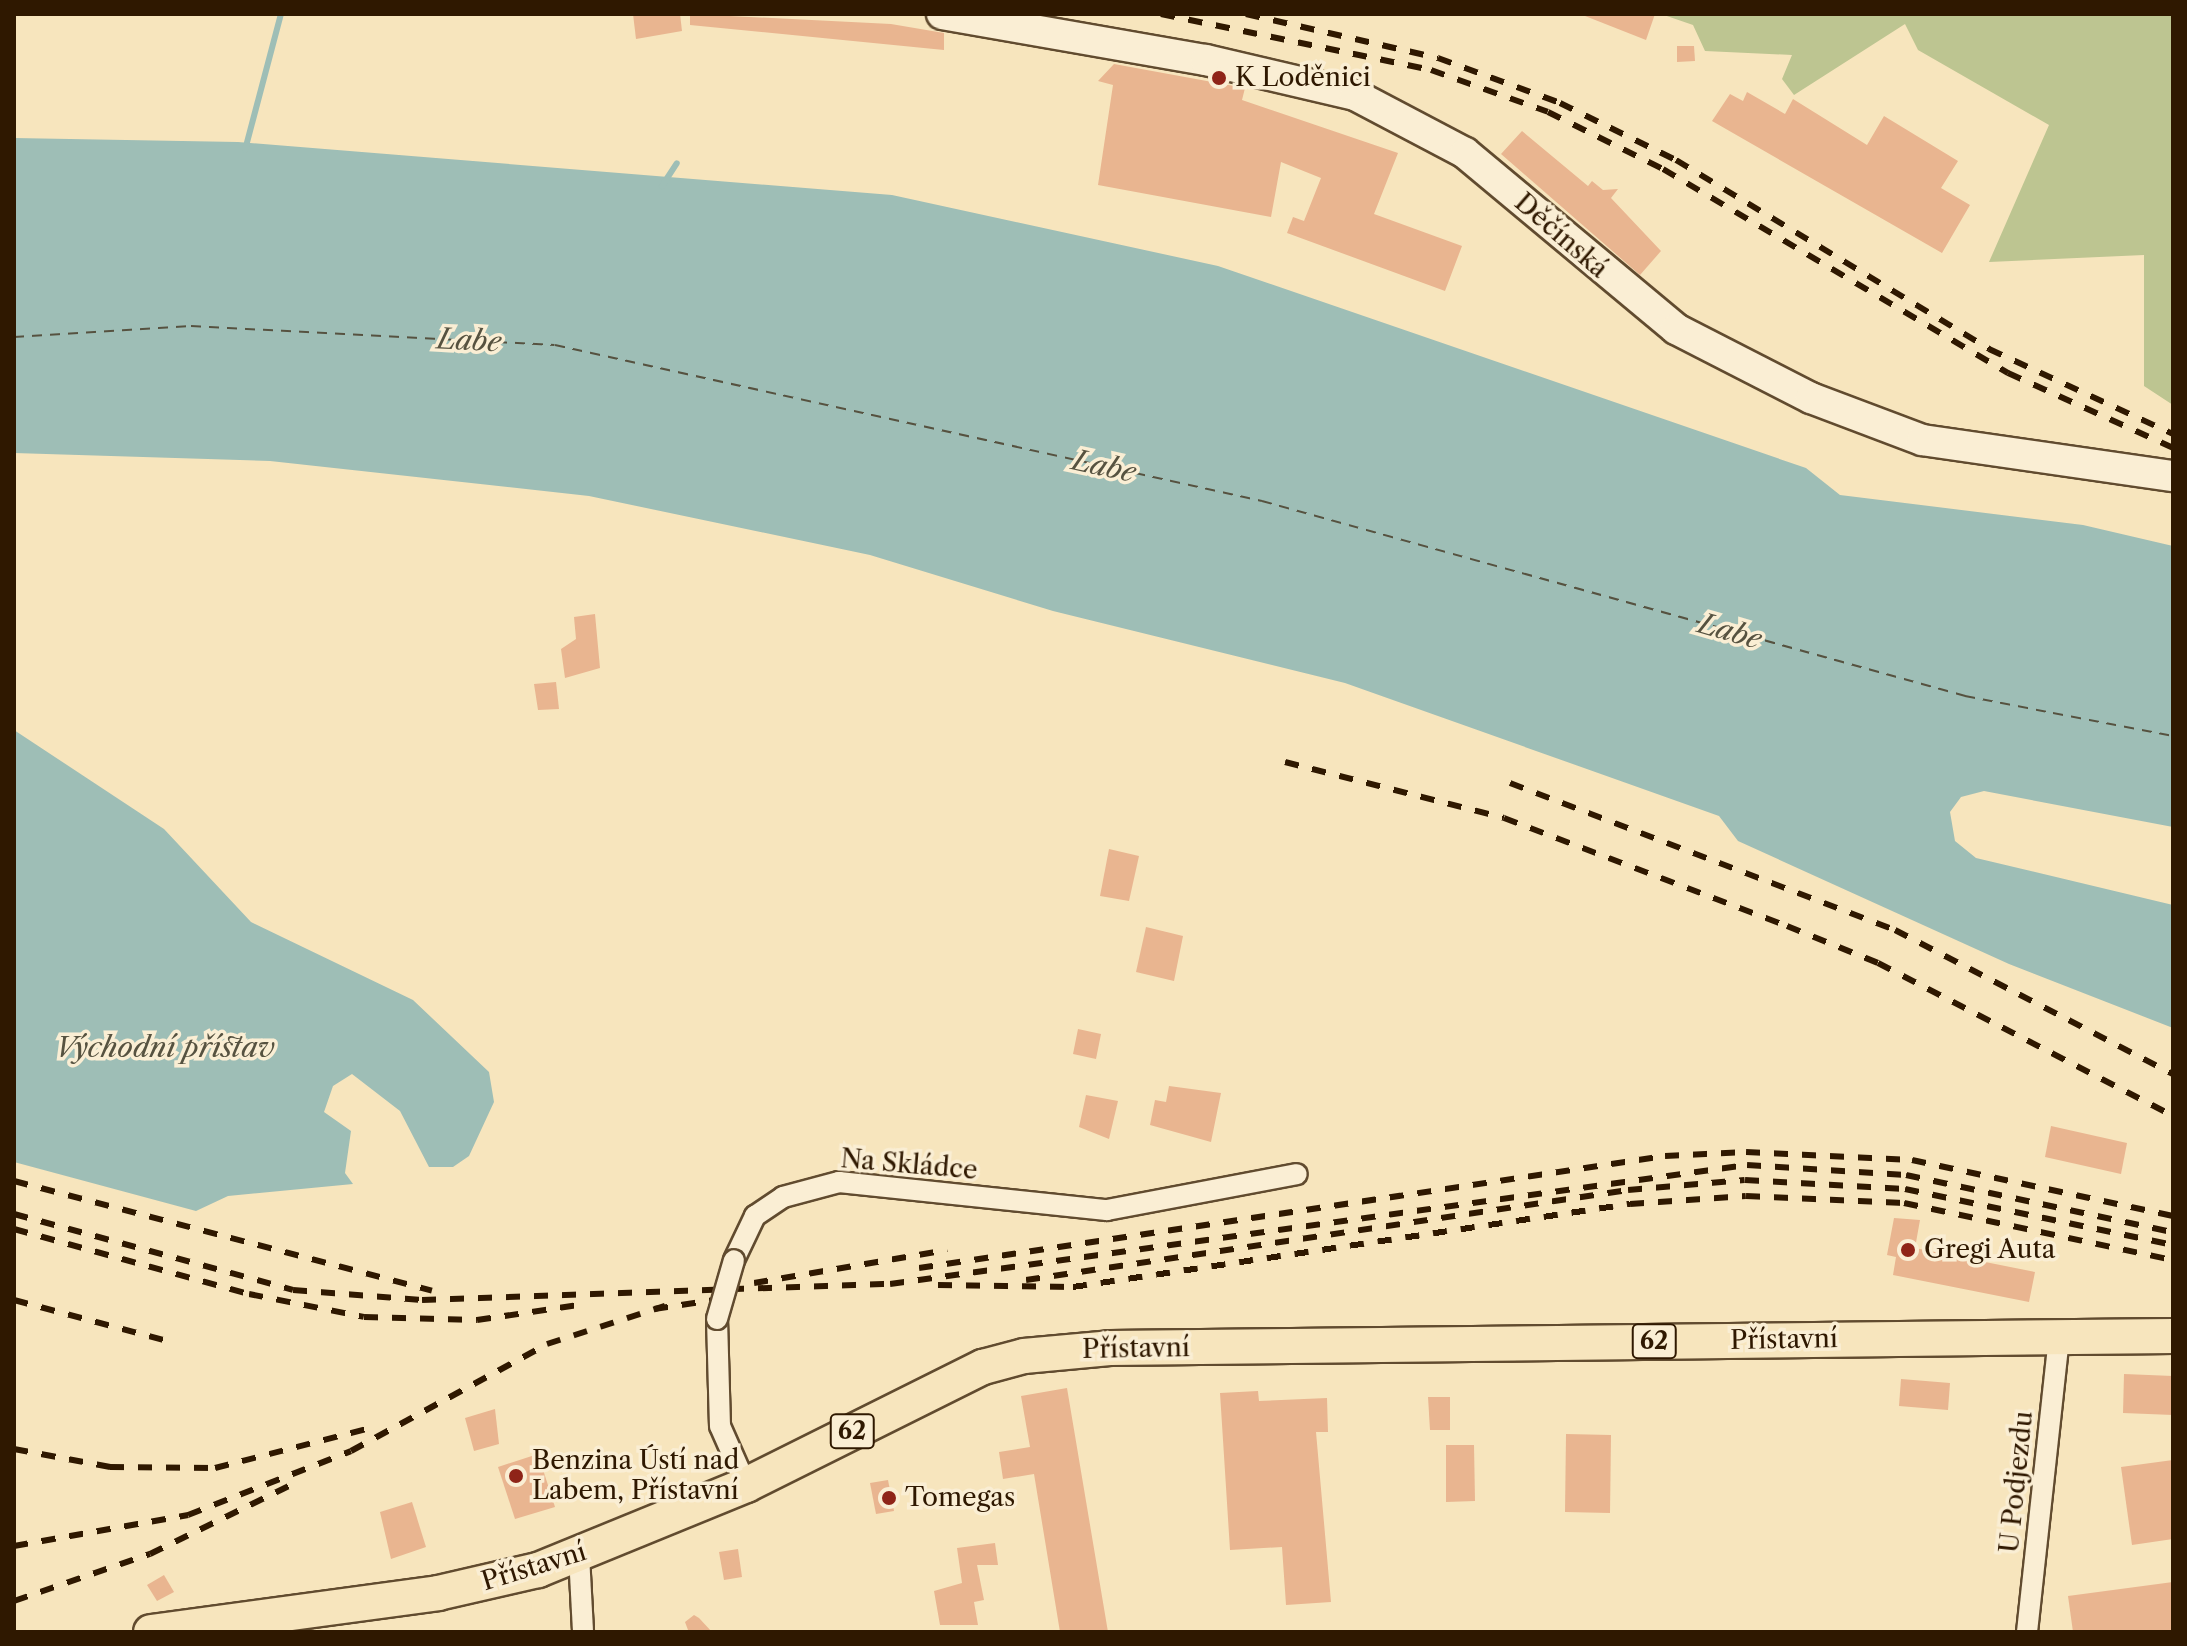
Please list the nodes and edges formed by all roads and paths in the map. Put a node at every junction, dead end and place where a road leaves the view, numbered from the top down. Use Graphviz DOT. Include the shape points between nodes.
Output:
graph roads {
  1 [pos="942,14"];
  2 [pos="2173,476"];
  3 [pos="1297,1174"];
  4 [pos="2173,1336"];
  5 [pos="2059,1337"];
  6 [pos="746,1485"];
  7 [pos="579,1555"];
  8 [pos="151,1632"];
  9 [pos="583,1632"];
  10 [pos="2027,1632"];
  1 -- 2 [label="main road, Děčínská" via="1206,60 1355,95 1465,153 1676,329 1811,398 1922,440"];
  3 -- 6 [label="street, Na Skládce, bridge" via="1107,1210 839,1182 783,1197 755,1216 734,1260 717,1319 720,1426"];
  4 -- 5 [label="main road, Přístavní / 62"];
  5 -- 6 [label="main road, Přístavní / 62" via="1067,1350 983,1367"];
  5 -- 10 [label="street, U Podjezdu"];
  6 -- 7 [label="main road, Přístavní / 62"];
  7 -- 8 [label="main road, Přístavní / 62" via="438,1593"];
  7 -- 9 [label="street"];
}
